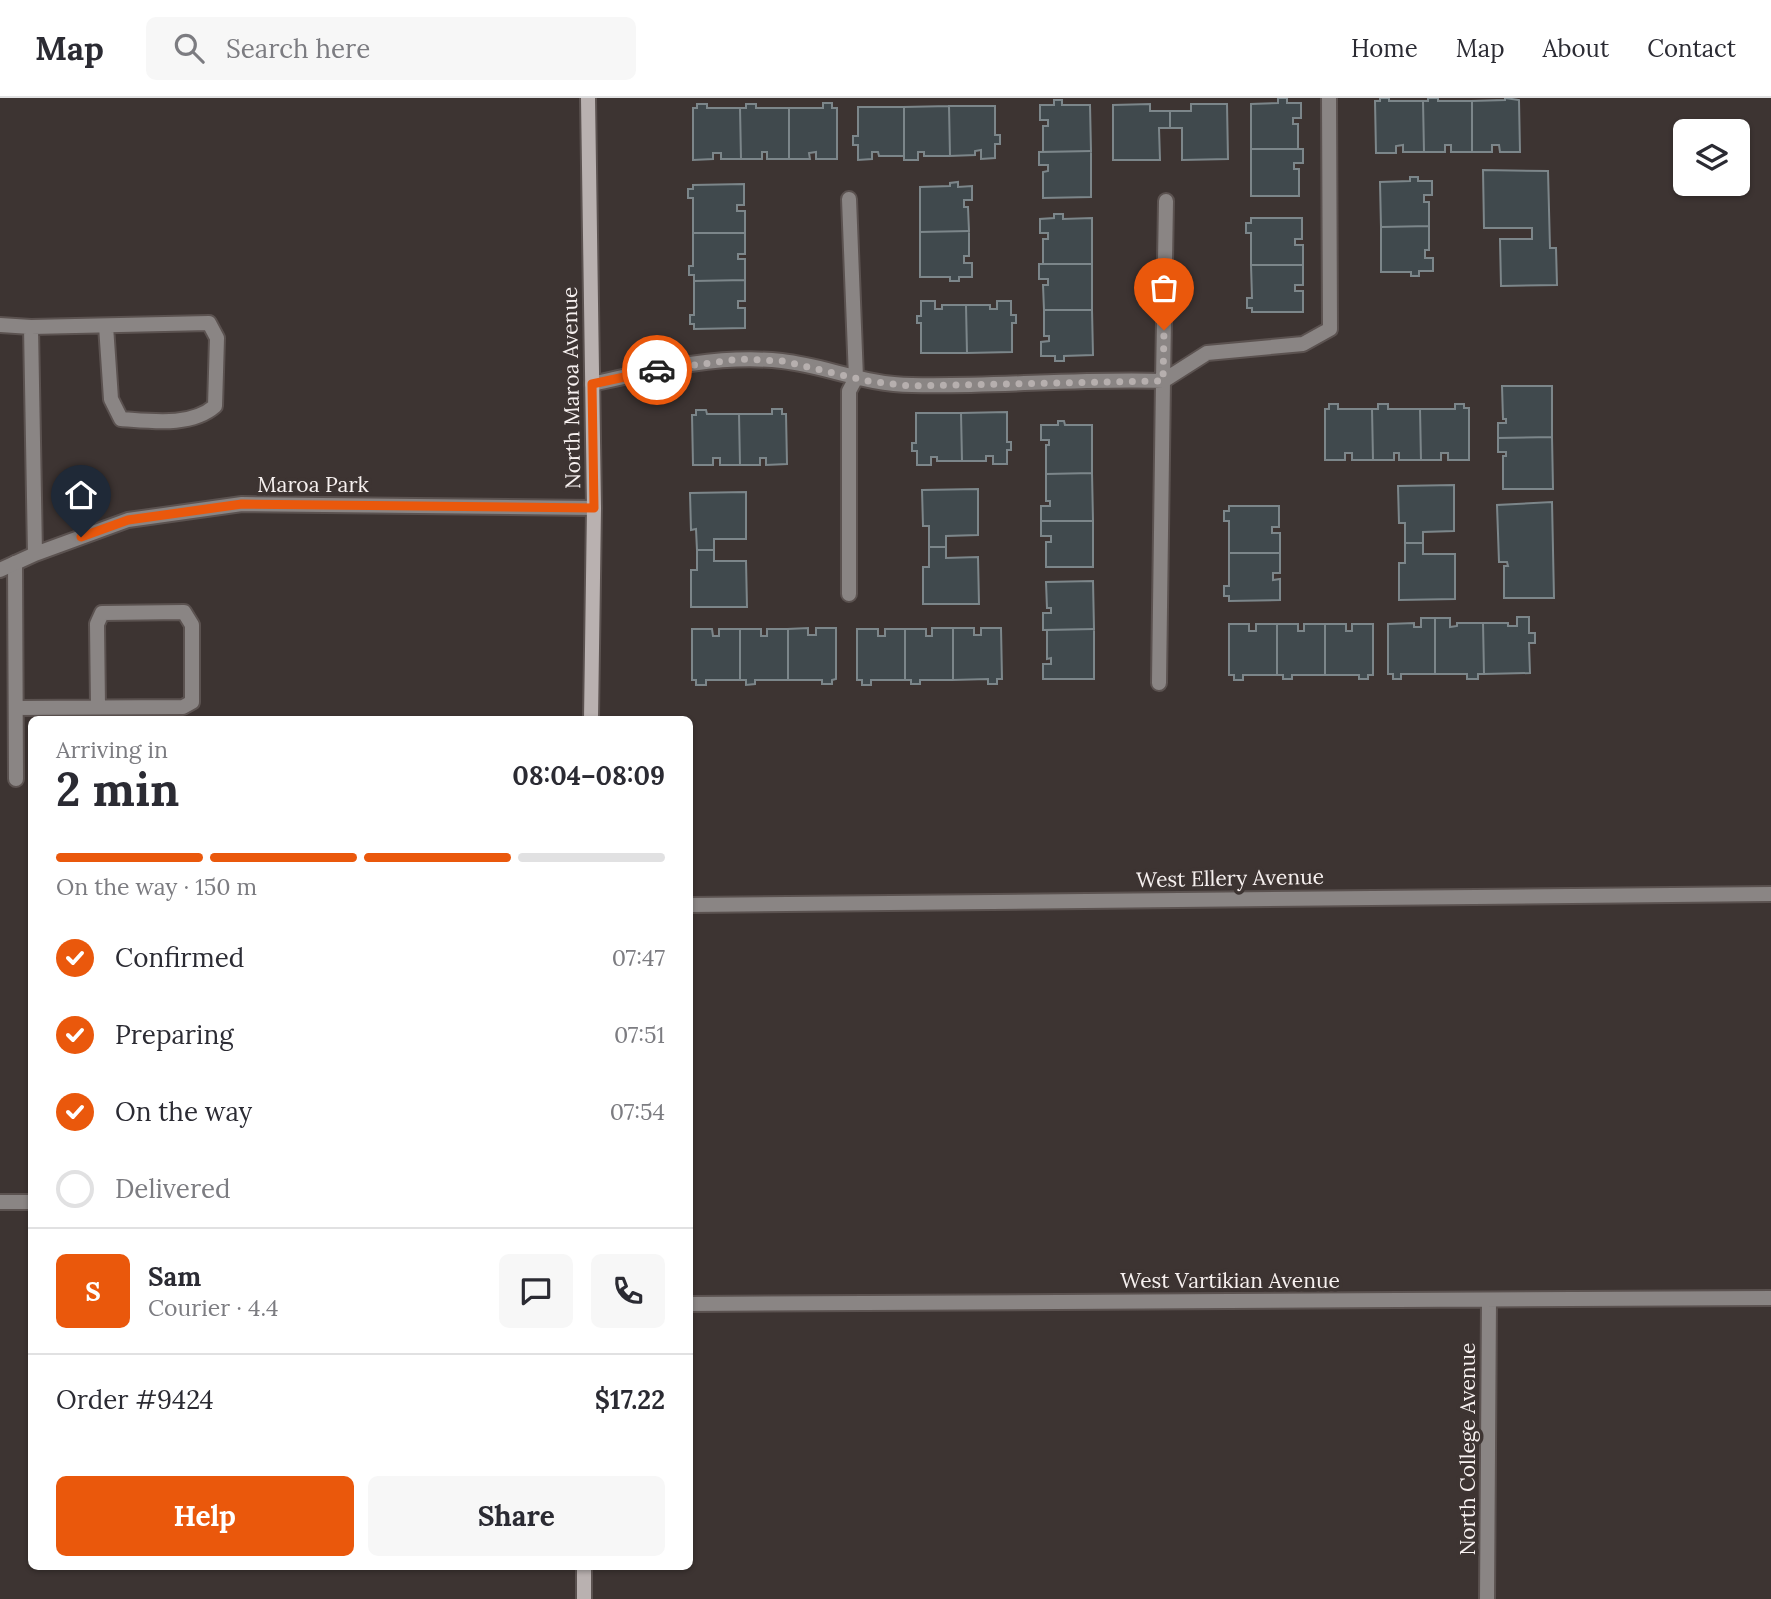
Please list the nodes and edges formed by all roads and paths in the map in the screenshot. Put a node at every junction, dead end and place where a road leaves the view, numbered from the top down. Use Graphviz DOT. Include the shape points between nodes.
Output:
graph roads {
  1 [pos="587,98"];
  2 [pos="1329,98"];
  3 [pos="849,199"];
  4 [pos="1166,201"];
  5 [pos="0,325"];
  6 [pos="106,326"];
  7 [pos="31,327"];
  8 [pos="856,378"];
  9 [pos="1163,381"];
  10 [pos="592,384"];
  11 [pos="594,508"];
  12 [pos="35,554"];
  13 [pos="15,563"];
  14 [pos="0,570"];
  15 [pos="849,594"];
  16 [pos="1159,682"];
  17 [pos="98,707"];
  18 [pos="16,708"];
  19 [pos="591,716"];
  20 [pos="16,779"];
  21 [pos="1771,894"];
  22 [pos="693,905"];
  23 [pos="0,1202"];
  24 [pos="28,1202"];
  25 [pos="1771,1298"];
  26 [pos="1489,1300"];
  27 [pos="693,1304"];
  28 [pos="584,1570"];
  29 [pos="584,1599"];
  30 [pos="1487,1599"];
  1 -- 10 [label="main road, North Maroa Avenue"];
  2 -- 9 [label="street" via="1330,329 1303,345 1208,354"];
  3 -- 8 [label="street"];
  4 -- 9 [label="street"];
  5 -- 7 [label="street"];
  6 -- 6 [label="street" via="209,323 217,338 215,406 204,415 159,422 121,419 111,399"];
  6 -- 7 [label="street"];
  7 -- 12 [label="street"];
  8 -- 9 [label="street" via="910,386"];
  8 -- 10 [label="street" via="783,361 740,359 671,367"];
  8 -- 15 [label="street" via="849,391"];
  9 -- 16 [label="street"];
  10 -- 11 [label="main road, North Maroa Avenue"];
  11 -- 12 [label="street, Maroa Park" via="242,504 128,520"];
  11 -- 19 [label="main road, North Maroa Avenue"];
  12 -- 13 [label="street, Maroa Park"];
  13 -- 14 [label="street, Maroa Park"];
  13 -- 18 [label="street"];
  17 -- 17 [label="street" via="183,707 192,702 192,625 184,612 102,613 97,624"];
  17 -- 18 [label="street"];
  18 -- 20 [label="street"];
  21 -- 22 [label="street, West Ellery Avenue"];
  23 -- 24 [label="street"];
  25 -- 26 [label="street, West Vartikian Avenue"];
  26 -- 27 [label="street, West Vartikian Avenue"];
  26 -- 30 [label="street, North College Avenue"];
  28 -- 29 [label="main road"];
}
